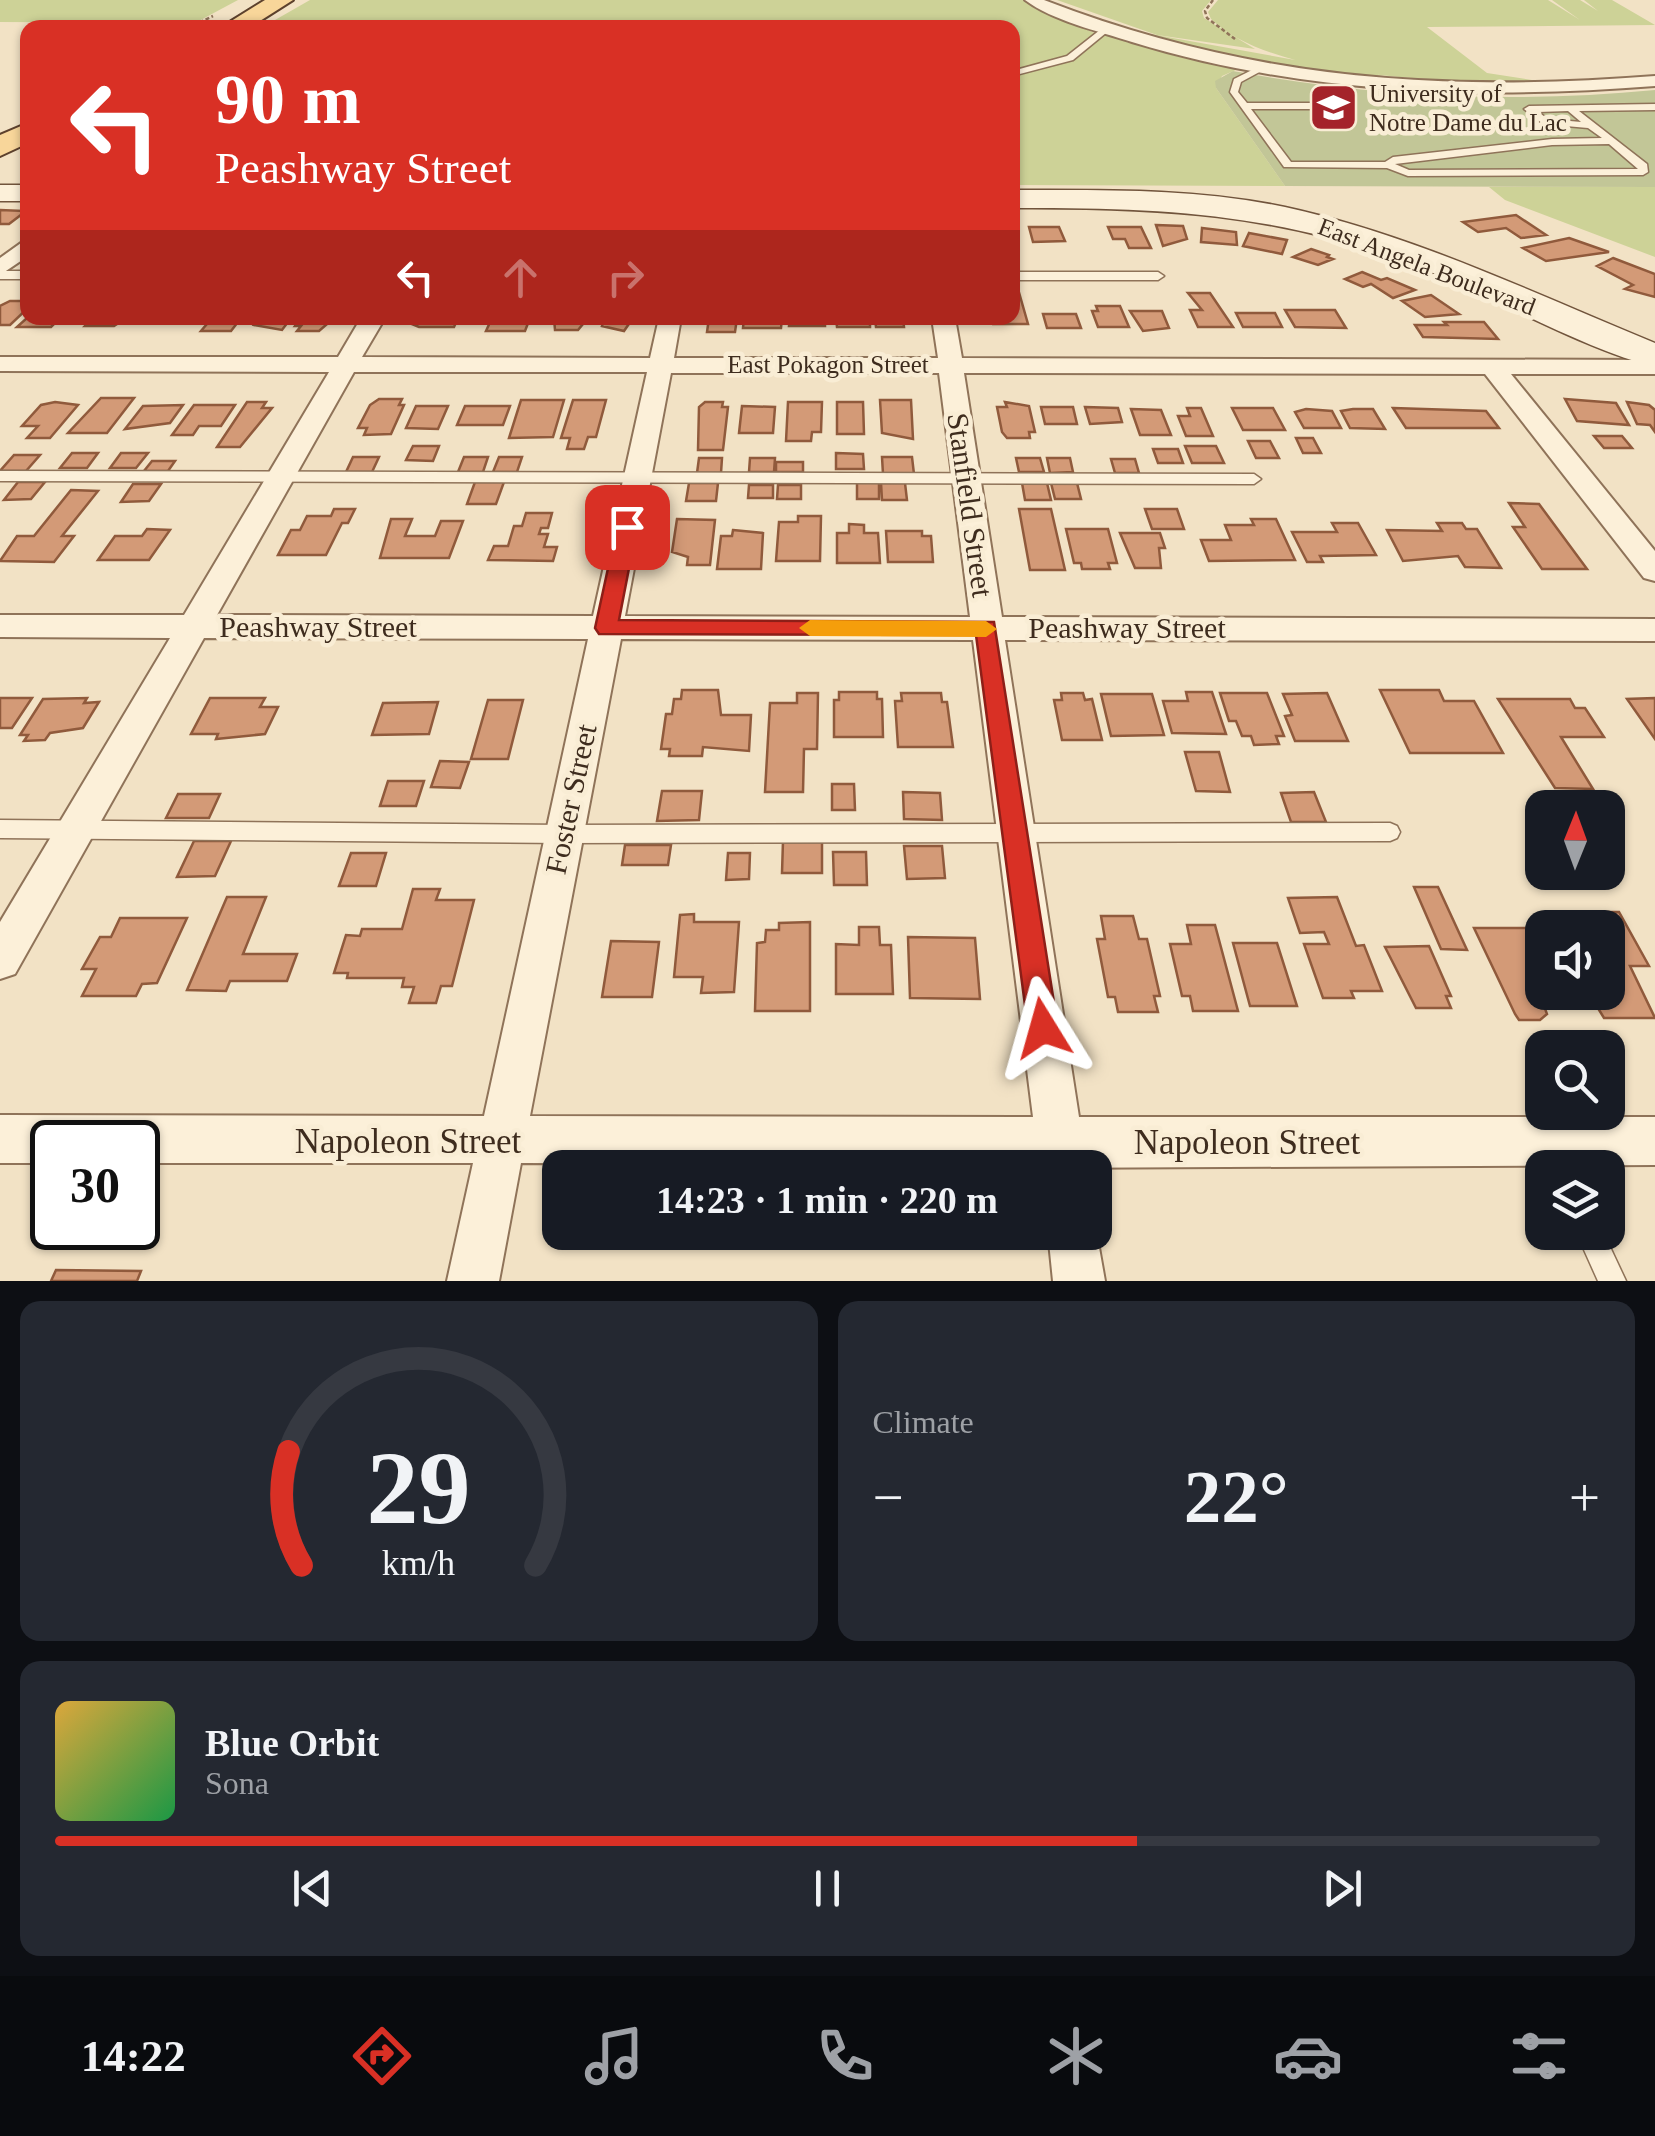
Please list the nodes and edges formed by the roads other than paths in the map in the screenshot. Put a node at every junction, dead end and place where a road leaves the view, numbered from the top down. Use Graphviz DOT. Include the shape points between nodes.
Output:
graph roads {
  1 [pos="282,0"];
  2 [pos="1032,0"];
  3 [pos="246,20"];
  4 [pos="1108,28"];
  5 [pos="1261,70"];
  6 [pos="1020,72"];
  7 [pos="1655,81"];
  8 [pos="1244,106"];
  9 [pos="1325,106"];
  10 [pos="1568,107"];
  11 [pos="1655,107"];
  12 [pos="1591,125"];
  13 [pos="1611,141"];
  14 [pos="1388,165"];
  15 [pos="1020,199"];
  16 [pos="1020,276"];
  17 [pos="1158,276"];
  18 [pos="369,325"];
  19 [pos="669,325"];
  20 [pos="945,325"];
  21 [pos="1655,356"];
  22 [pos="0,364"];
  23 [pos="346,364"];
  24 [pos="661,364"];
  25 [pos="950,364"];
  26 [pos="1492,366"];
  27 [pos="1655,367"];
  28 [pos="0,476"];
  29 [pos="281,477"];
  30 [pos="637,478"];
  31 [pos="966,479"];
  32 [pos="1254,479"];
  33 [pos="1655,571"];
  34 [pos="0,626"];
  35 [pos="193,626"];
  36 [pos="986,627"];
  37 [pos="606,628"];
  38 [pos="1655,630"];
  39 [pos="0,829"];
  40 [pos="76,830"];
  41 [pos="1016,832"];
  42 [pos="1390,832"];
  43 [pos="564,834"];
  44 [pos="0,960"];
  45 [pos="0,1139"];
  46 [pos="1655,1141"];
  47 [pos="502,1142"];
  48 [pos="846,1150"];
  49 [pos="1060,1150"];
  50 [pos="1584,1150"];
  51 [pos="1525,1154"];
  52 [pos="1112,1155"];
  53 [pos="1075,1250"];
  54 [pos="1598,1250"];
  55 [pos="473,1281"];
  56 [pos="1079,1281"];
  57 [pos="1612,1281"];
  1 -- 3 [label="main road"];
  2 -- 4 [label="street"];
  4 -- 5 [label="street"];
  4 -- 6 [label="lane" via="1070,58"];
  5 -- 7 [label="street" via="1449,92"];
  5 -- 8 [label="lane" via="1233,86"];
  8 -- 9 [label="lane"];
  8 -- 14 [label="lane" via="1288,165"];
  10 -- 11 [label="lane"];
  10 -- 12 [label="lane"];
  10 -- 12 [label="lane" via="1529,109 1546,122"];
  12 -- 13 [label="lane"];
  13 -- 14 [label="lane" via="1552,142"];
  13 -- 14 [label="lane" via="1644,172 1408,173"];
  15 -- 21 [label="main road, East Angela Boulevard" via="1184,201 1304,220 1404,252"];
  16 -- 17 [label="lane"];
  18 -- 23 [label="street"];
  19 -- 24 [label="street, Foster Street"];
  20 -- 25 [label="street, Stanfield Street"];
  22 -- 23 [label="street, East Pokagon Street"];
  23 -- 24 [label="street, East Pokagon Street"];
  23 -- 29 [label="street"];
  24 -- 25 [label="street, East Pokagon Street"];
  24 -- 30 [label="street, Foster Street"];
  25 -- 26 [label="street, East Pokagon Street"];
  25 -- 31 [label="street, Stanfield Street"];
  26 -- 27 [label="street, East Pokagon Street"];
  26 -- 33 [label="street"];
  28 -- 29 [label="lane"];
  29 -- 30 [label="lane"];
  29 -- 35 [label="street"];
  30 -- 31 [label="lane"];
  30 -- 37 [label="street, Foster Street"];
  31 -- 32 [label="lane"];
  31 -- 36 [label="street, Stanfield Street"];
  34 -- 35 [label="street, Peashway Street"];
  35 -- 37 [label="street, Peashway Street"];
  35 -- 40 [label="street"];
  36 -- 37 [label="street, Peashway Street"];
  36 -- 38 [label="street, Peashway Street"];
  36 -- 41 [label="street, Stanfield Street"];
  37 -- 43 [label="street, Foster Street"];
  39 -- 40 [label="lane"];
  40 -- 43 [label="lane"];
  40 -- 44 [label="street"];
  41 -- 42 [label="lane"];
  41 -- 43 [label="lane"];
  41 -- 49 [label="street, Stanfield Street"];
  43 -- 47 [label="street, Foster Street"];
  45 -- 47 [label="street, Napoleon Street"];
  46 -- 50 [label="street, Napoleon Street"];
  47 -- 48 [label="street, Napoleon Street"];
  47 -- 55 [label="street, Foster Street"];
  51 -- 52 [label="street, Napoleon Street"];
  53 -- 56 [label="street"];
  54 -- 57 [label="lane"];
}
